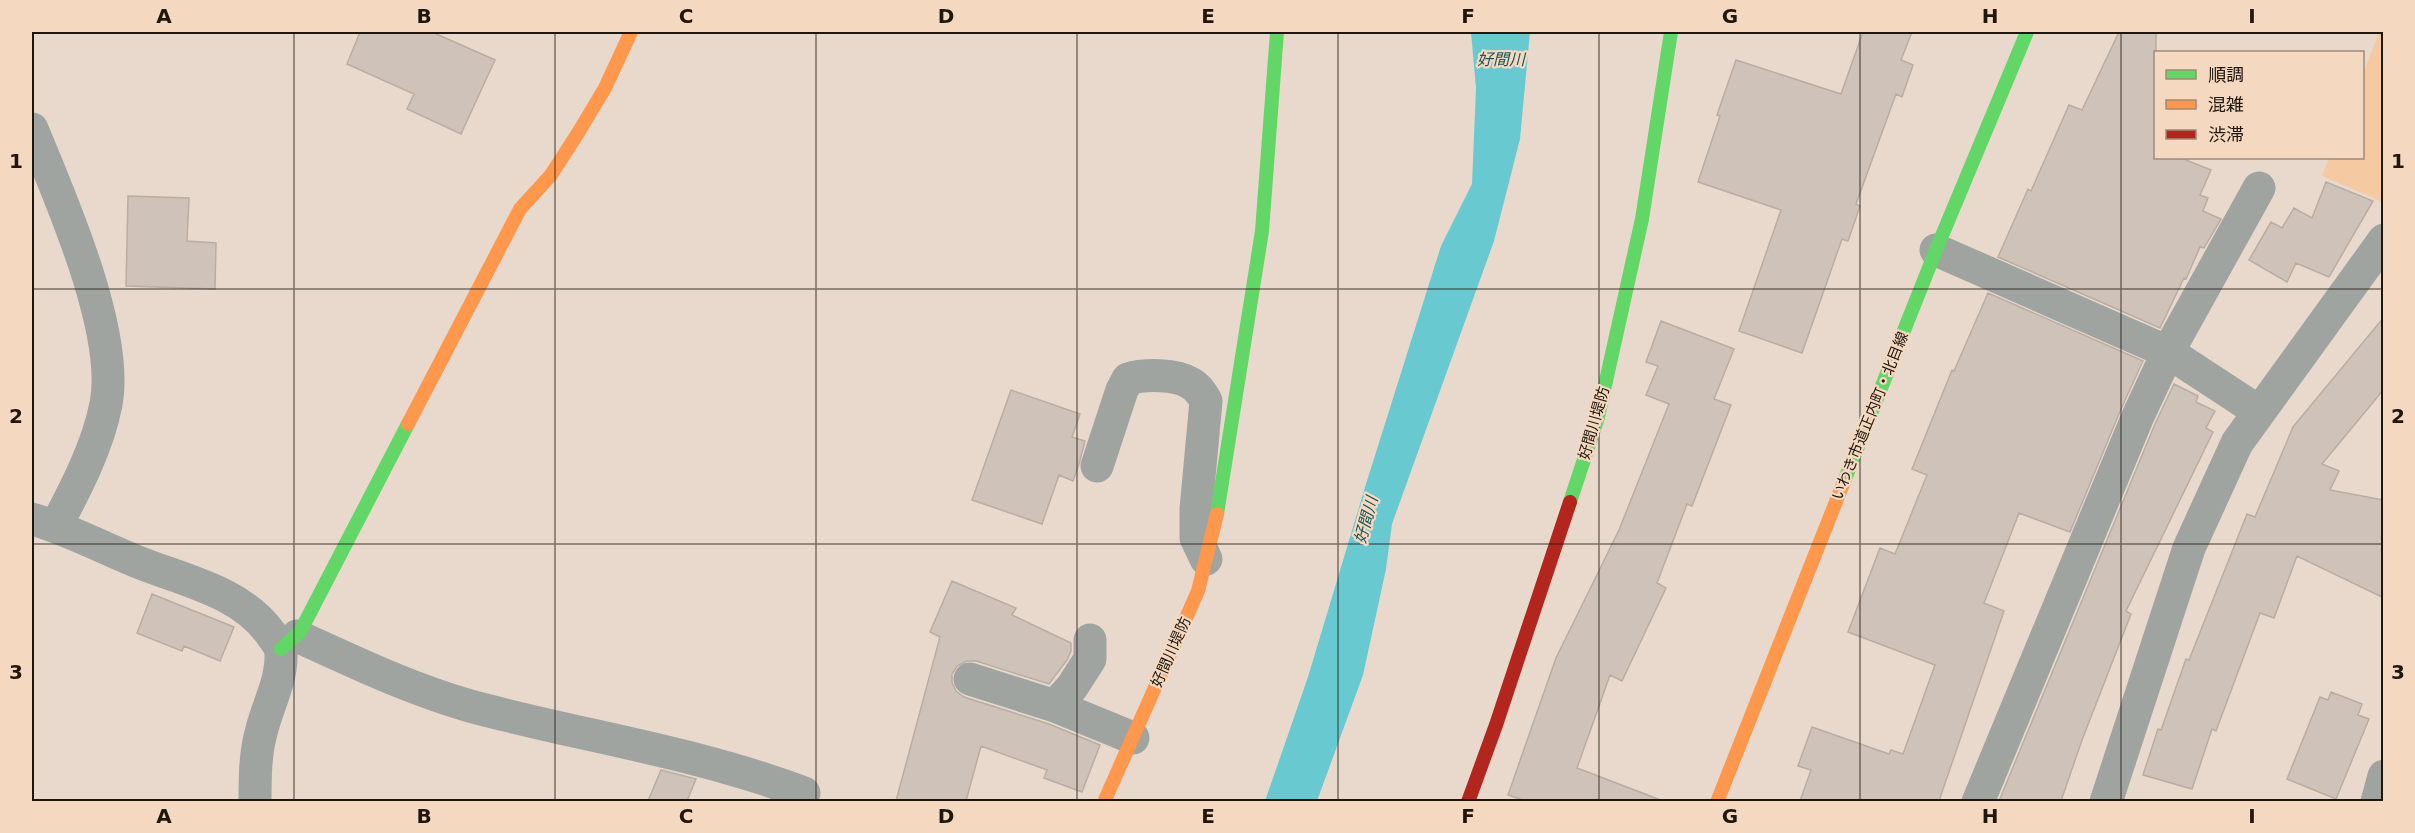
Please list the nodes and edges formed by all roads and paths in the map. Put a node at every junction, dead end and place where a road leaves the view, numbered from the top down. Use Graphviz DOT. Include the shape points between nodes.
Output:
graph roads {
  1 [pos="631,32"];
  2 [pos="1277,32"];
  3 [pos="1671,32"];
  4 [pos="2027,32"];
  5 [pos="32,129"];
  6 [pos="2259,188"];
  7 [pos="2384,240"];
  8 [pos="1936,250"];
  9 [pos="2168,352"];
  10 [pos="2258,411"];
  11 [pos="1097,466"];
  12 [pos="44,522"];
  13 [pos="1206,560"];
  14 [pos="1090,640"];
  15 [pos="289,642"];
  16 [pos="970,679"];
  17 [pos="1055,706"];
  18 [pos="1132,738"];
  19 [pos="2384,776"];
  20 [pos="804,793"];
  21 [pos="255,801"];
  22 [pos="1104,801"];
  23 [pos="1468,801"];
  24 [pos="1716,801"];
  25 [pos="1978,801"];
  26 [pos="2106,801"];
  27 [pos="2377,801"];
  1 -- 15 [label="street" via="578,134 551,175 520,209 310,616"];
  2 -- 13 [label="street, 好間川堤防" via="1262,231 1220,501"];
  3 -- 23 [label="street, 好間川堤防" via="1642,219 1598,417"];
  4 -- 8 [label="street, いわき市道正内町・北目線"];
  5 -- 12 [label="street" via="81,256 98,312 109,371 106,403 79,482"];
  6 -- 9 [label="street"];
  7 -- 10 [label="street"];
  8 -- 9 [label="street"];
  8 -- 24 [label="street, いわき市道正内町・北目線"];
  9 -- 10 [label="street"];
  9 -- 25 [label="street" via="2113,474"];
  10 -- 26 [label="street" via="2237,443 2189,548"];
  11 -- 13 [label="street" via="1128,379 1145,374 1189,382 1200,391 1206,401 1196,538"];
  12 -- 15 [label="street" via="224,595"];
  13 -- 18 [label="street, 好間川堤防" via="1198,591"];
  14 -- 17 [label="street" via="1090,659"];
  15 -- 20 [label="street" via="469,705 733,768"];
  15 -- 21 [label="street" via="258,745"];
  16 -- 17 [label="street"];
  17 -- 18 [label="street"];
  18 -- 22 [label="street, 好間川堤防"];
  19 -- 27 [label="street"];
}
